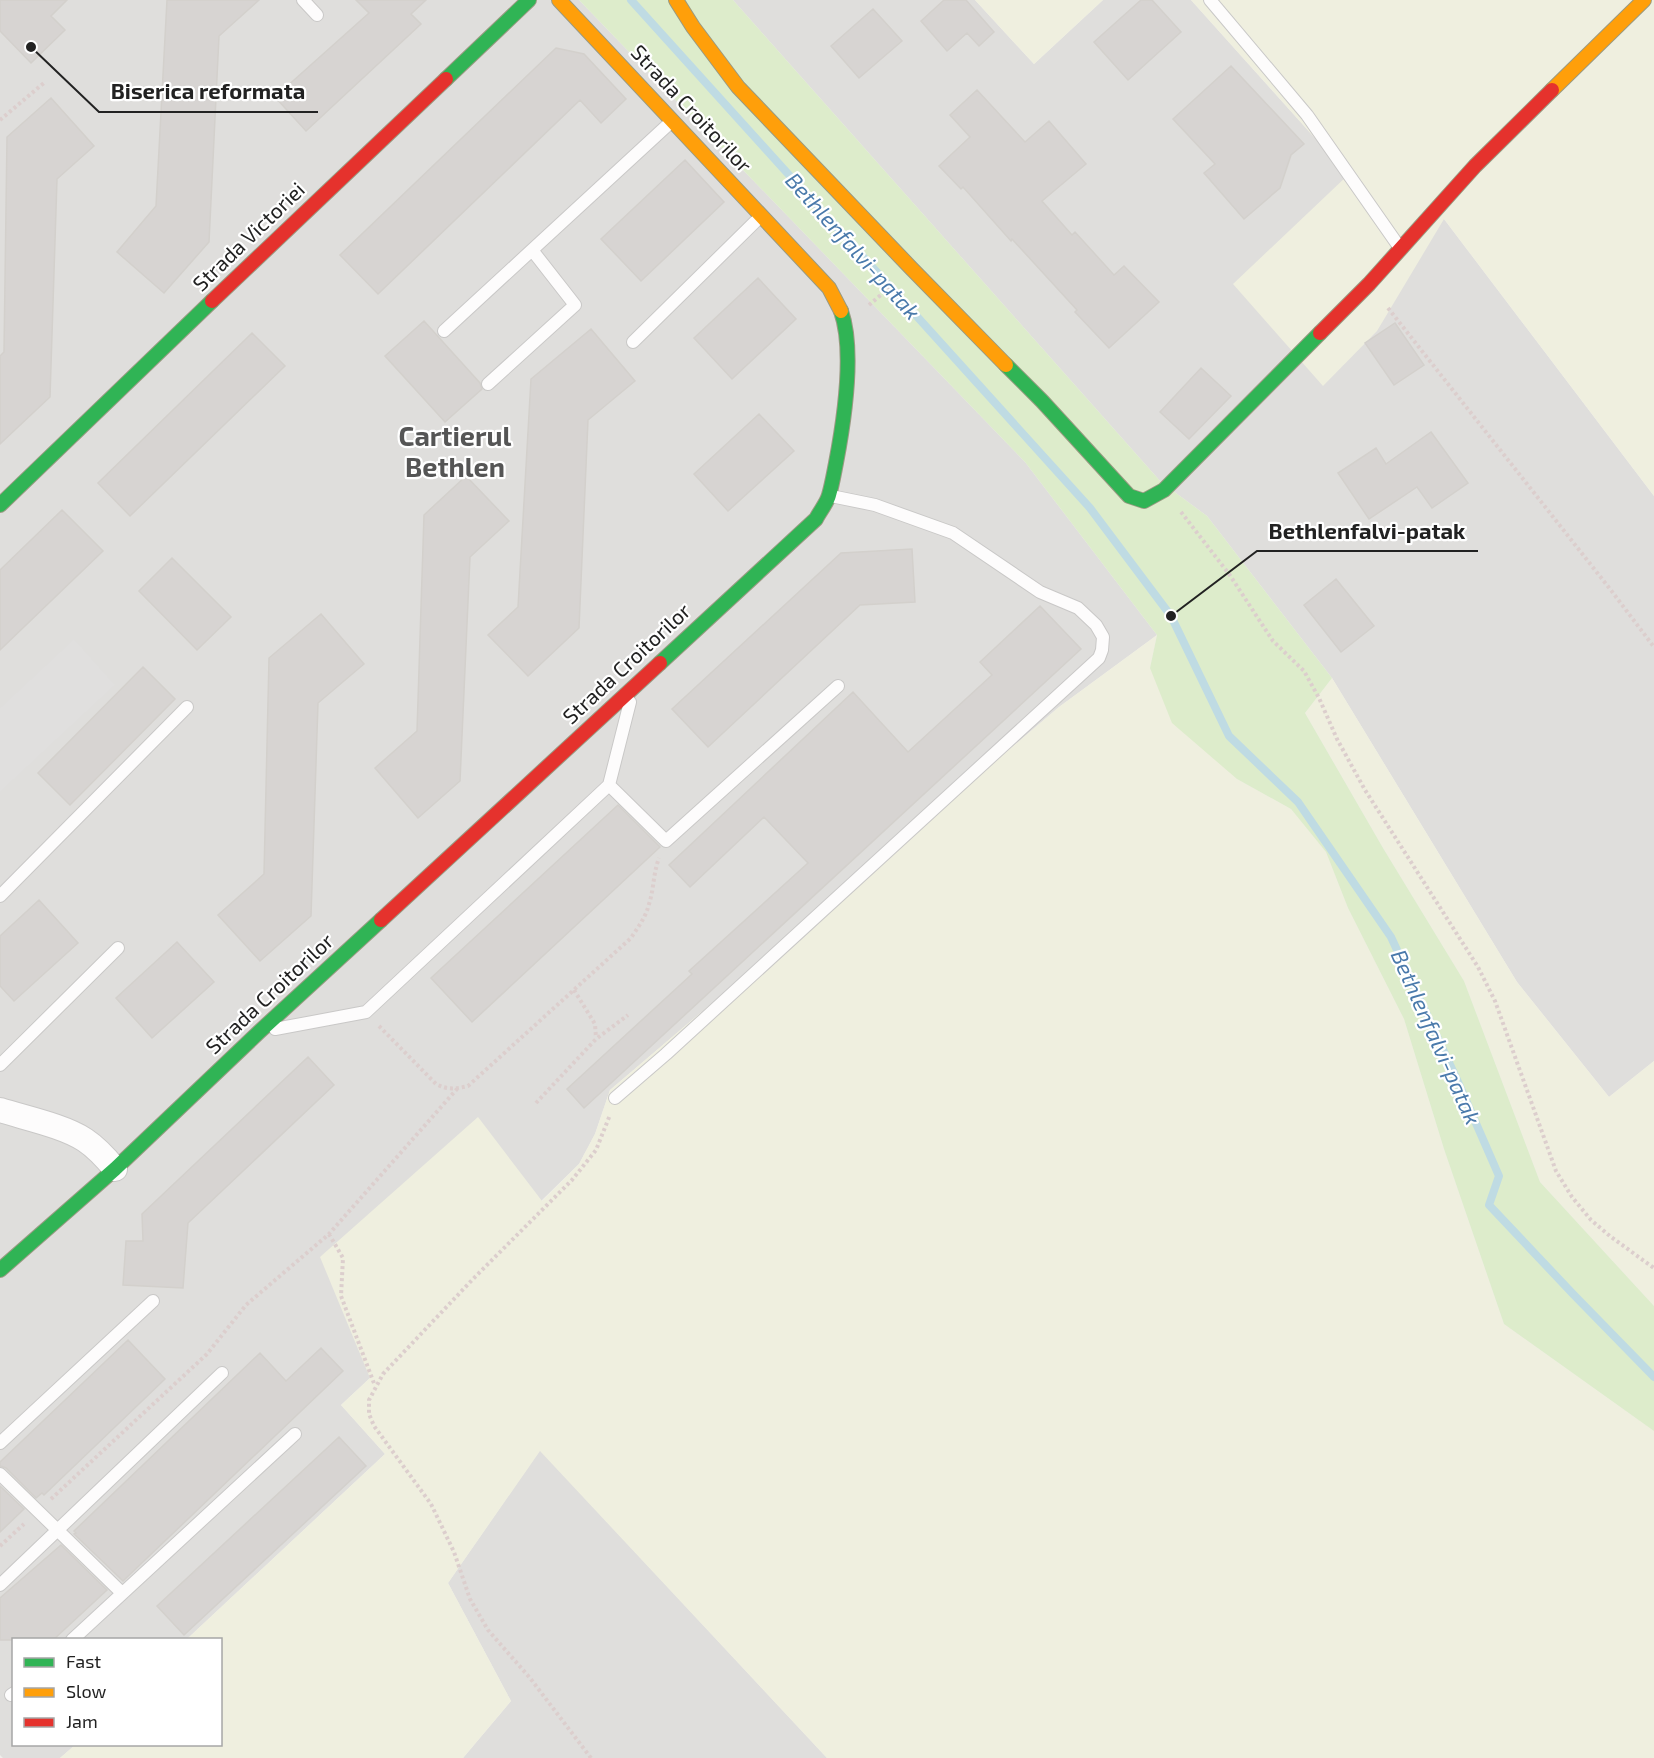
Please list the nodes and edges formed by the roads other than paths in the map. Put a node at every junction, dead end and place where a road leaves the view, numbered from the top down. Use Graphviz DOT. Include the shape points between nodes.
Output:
graph roads {
  1 [pos="303,0"];
  2 [pos="529,0"];
  3 [pos="559,0"];
  4 [pos="676,0"];
  5 [pos="1210,0"];
  6 [pos="1644,0"];
  7 [pos="317,15"];
  8 [pos="672,121"];
  9 [pos="762,215"];
  10 [pos="1400,248"];
  11 [pos="532,250"];
  12 [pos="444,331"];
  13 [pos="633,342"];
  14 [pos="488,384"];
  15 [pos="829,496"];
  16 [pos="0,505"];
  17 [pos="635,684"];
  18 [pos="838,686"];
  19 [pos="187,707"];
  20 [pos="609,785"];
  21 [pos="0,896"];
  22 [pos="118,948"];
  23 [pos="259,1032"];
  24 [pos="0,1065"];
  25 [pos="615,1098"];
  26 [pos="0,1110"];
  27 [pos="115,1169"];
  28 [pos="0,1270"];
  29 [pos="153,1301"];
  30 [pos="222,1373"];
  31 [pos="295,1434"];
  32 [pos="0,1443"];
  33 [pos="0,1474"];
  34 [pos="58,1530"];
  35 [pos="0,1584"];
  36 [pos="122,1593"];
  37 [pos="74,1638"];
  1 -- 7 [label="lane"];
  2 -- 16 [label="street, Strada Victoriei"];
  3 -- 8 [label="street, Strada Croitorilor"];
  4 -- 10 [label="street" via="738,87 1129,495 1144,501 1164,490"];
  5 -- 10 [label="lane" via="1307,115"];
  6 -- 10 [label="street" via="1475,166"];
  8 -- 9 [label="street, Strada Croitorilor"];
  8 -- 11 [label="lane"];
  9 -- 13 [label="lane"];
  9 -- 15 [label="street, Strada Croitorilor" via="830,288 846,325 845,400"];
  11 -- 12 [label="lane"];
  11 -- 14 [label="lane" via="575,305"];
  15 -- 17 [label="street, Strada Croitorilor" via="816,519"];
  15 -- 25 [label="lane" via="875,505 952,533 1040,592 1078,608 1103,637 1102,650 1099,658"];
  17 -- 20 [label="lane"];
  17 -- 23 [label="street, Strada Croitorilor"];
  18 -- 20 [label="lane" via="666,842"];
  19 -- 21 [label="lane"];
  20 -- 23 [label="lane" via="366,1012"];
  22 -- 24 [label="lane"];
  23 -- 27 [label="street, Strada Croitorilor"];
  26 -- 27 [label="street" via="83,1138"];
  27 -- 28 [label="street, Strada Croitorilor"];
  29 -- 32 [label="lane"];
  30 -- 34 [label="lane"];
  31 -- 36 [label="lane"];
  33 -- 34 [label="lane"];
  34 -- 35 [label="lane"];
  34 -- 36 [label="lane"];
  36 -- 37 [label="lane"];
}
